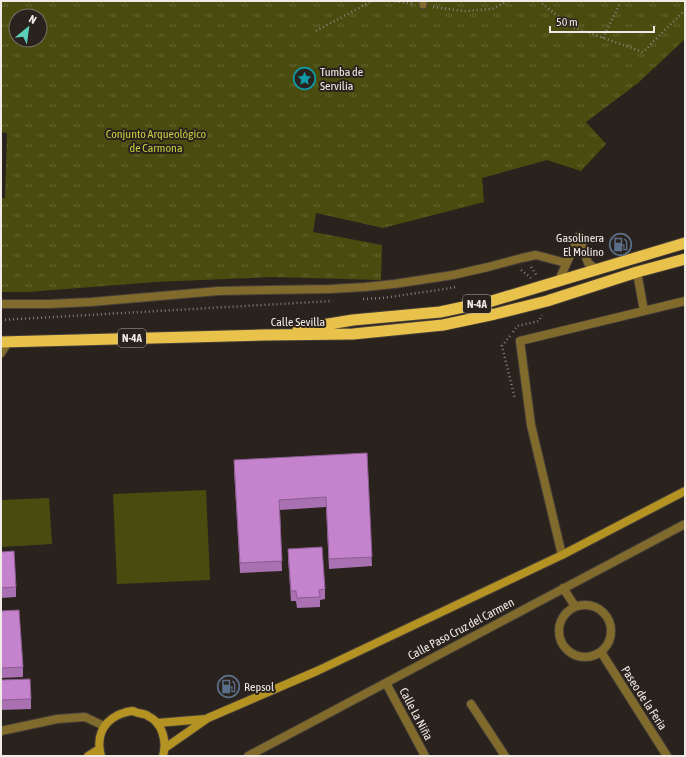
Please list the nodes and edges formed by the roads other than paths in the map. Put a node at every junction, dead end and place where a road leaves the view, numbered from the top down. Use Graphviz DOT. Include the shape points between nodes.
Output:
graph roads {
  1 [pos="685,243"];
  2 [pos="685,259"];
  3 [pos="566,264"];
  4 [pos="596,269"];
  5 [pos="638,272"];
  6 [pos="559,280"];
  7 [pos="685,301"];
  8 [pos="1,304"];
  9 [pos="644,311"];
  10 [pos="263,335"];
  11 [pos="4,342"];
  12 [pos="1,353"];
  13 [pos="685,491"];
  14 [pos="685,524"];
  15 [pos="562,555"];
  16 [pos="563,588"];
  17 [pos="575,606"];
  18 [pos="601,652"];
  19 [pos="386,683"];
  20 [pos="471,704"];
  21 [pos="208,718"];
  22 [pos="157,723"];
  23 [pos="104,726"];
  24 [pos="1,731"];
  25 [pos="100,752"];
  26 [pos="164,752"];
  27 [pos="501,755"];
  28 [pos="88,756"];
  29 [pos="248,756"];
  30 [pos="425,756"];
  31 [pos="667,756"];
  1 -- 4 [label="highway, Calle Sevilla / N-4A"];
  2 -- 5 [label="highway, Calle Sevilla / N-4A"];
  3 -- 4 [label="street" via="579,236 588,263"];
  3 -- 6 [label="street"];
  3 -- 8 [label="street" via="536,255 453,275 365,287 218,291 91,302"];
  4 -- 6 [label="highway, Calle Sevilla / N-4A"];
  5 -- 9 [label="street"];
  5 -- 10 [label="highway, Calle Sevilla / N-4A" via="547,301 443,324 353,334"];
  6 -- 10 [label="highway, Calle Sevilla / N-4A" via="492,301 440,312 353,320"];
  7 -- 9 [label="street"];
  9 -- 15 [label="street" via="520,341 531,425"];
  10 -- 11 [label="highway, N-4A"];
  11 -- 12 [label="street"];
  13 -- 15 [label="main road"];
  14 -- 16 [label="street, Calle Paso Cruz del Carmen"];
  15 -- 21 [label="main road" via="317,671"];
  16 -- 17 [label="street"];
  16 -- 19 [label="street, Calle Paso Cruz del Carmen"];
  17 -- 18 [label="street" via="592,605 606,614 612,630 611,638"];
  17 -- 18 [label="street" via="567,611 560,622 559,636 562,644 568,651 584,657"];
  18 -- 31 [label="street, Paseo de la Feria"];
  19 -- 29 [label="street, Calle Paso Cruz del Carmen"];
  19 -- 30 [label="street, Calle La Niña"];
  20 -- 27 [label="street"];
  21 -- 22 [label="main road"];
  21 -- 26 [label="main road"];
  22 -- 23 [label="main road" via="148,716 133,711 112,718"];
  22 -- 26 [label="main road" via="164,736"];
  23 -- 24 [label="street" via="85,717 57,719"];
  23 -- 25 [label="main road" via="100,737"];
  25 -- 28 [label="main road"];
}
